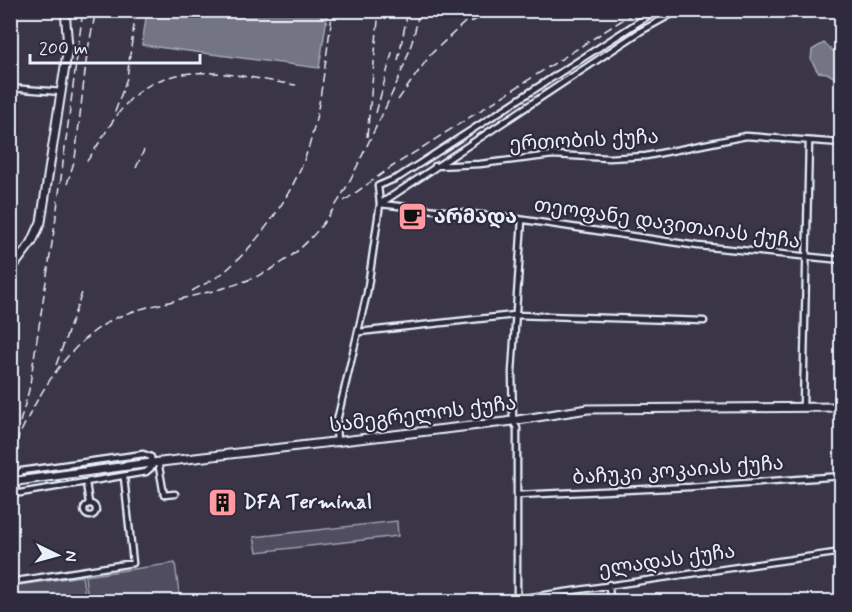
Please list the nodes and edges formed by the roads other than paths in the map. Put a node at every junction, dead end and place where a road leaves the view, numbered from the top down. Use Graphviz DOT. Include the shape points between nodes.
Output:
graph roads {
  1 [pos="65,10"];
  2 [pos="657,10"];
  3 [pos="679,10"];
  4 [pos="10,88"];
  5 [pos="62,92"];
  6 [pos="809,141"];
  7 [pos="842,143"];
  8 [pos="435,166"];
  9 [pos="381,204"];
  10 [pos="522,220"];
  11 [pos="806,258"];
  12 [pos="842,260"];
  13 [pos="10,271"];
  14 [pos="515,315"];
  15 [pos="704,321"];
  16 [pos="359,332"];
  17 [pos="803,407"];
  18 [pos="842,407"];
  19 [pos="513,421"];
  20 [pos="337,443"];
  21 [pos="155,462"];
  22 [pos="842,476"];
  23 [pos="124,477"];
  24 [pos="10,482"];
  25 [pos="86,483"];
  26 [pos="14,494"];
  27 [pos="175,494"];
  28 [pos="517,495"];
  29 [pos="10,502"];
  30 [pos="89,503"];
  31 [pos="842,552"];
  32 [pos="10,582"];
  33 [pos="609,584"];
  34 [pos="517,600"];
  35 [pos="496,602"];
  36 [pos="610,602"];
  1 -- 5 [label="main road" via="68,47"];
  2 -- 9 [label="street" via="399,177 378,186"];
  3 -- 8 [label="street"];
  4 -- 5 [label="street"];
  5 -- 13 [label="main road" via="41,222 32,242"];
  6 -- 7 [label="street, ერთობის ქუჩა"];
  6 -- 8 [label="street, ერთობის ქუჩა" via="746,136 646,156 553,155"];
  6 -- 11 [label="street"];
  8 -- 9 [label="street"];
  9 -- 10 [label="street, თეოფანე დავითაიას ქუჩა"];
  9 -- 16 [label="street"];
  10 -- 11 [label="street, თეოფანე დავითაიას ქუჩა"];
  10 -- 14 [label="street"];
  11 -- 12 [label="street, თეოფანე დავითაიას ქუჩა"];
  11 -- 17 [label="street"];
  14 -- 15 [label="street"];
  14 -- 16 [label="street"];
  14 -- 19 [label="street"];
  16 -- 20 [label="street" via="336,425"];
  17 -- 18 [label="main road, სამეგრელოს ქუჩა"];
  17 -- 19 [label="main road, სამეგრელოს ქუჩა" via="588,409"];
  19 -- 20 [label="main road, სამეგრელოს ქუჩა"];
  19 -- 28 [label="street" via="517,428"];
  20 -- 21 [label="main road, სამეგრელოს ქუჩა"];
  21 -- 23 [label="street" via="148,471"];
  21 -- 24 [label="main road, სამეგრელოს ქუჩა, bridge"];
  21 -- 26 [label="street" via="143,454 23,470"];
  21 -- 27 [label="street" via="164,495"];
  22 -- 28 [label="street, ბაჩუკი კოკაიას ქუჩა"];
  23 -- 25 [label="street"];
  23 -- 32 [label="street" via="133,563"];
  25 -- 26 [label="street"];
  25 -- 30 [label="street"];
  26 -- 29 [label="street"];
  28 -- 34 [label="street"];
  31 -- 33 [label="street, ელადას ქუჩა"];
  33 -- 34 [label="street, ელადას ქუჩა"];
  33 -- 36 [label="street"];
  34 -- 35 [label="street, ელადას ქუჩა"];
}
